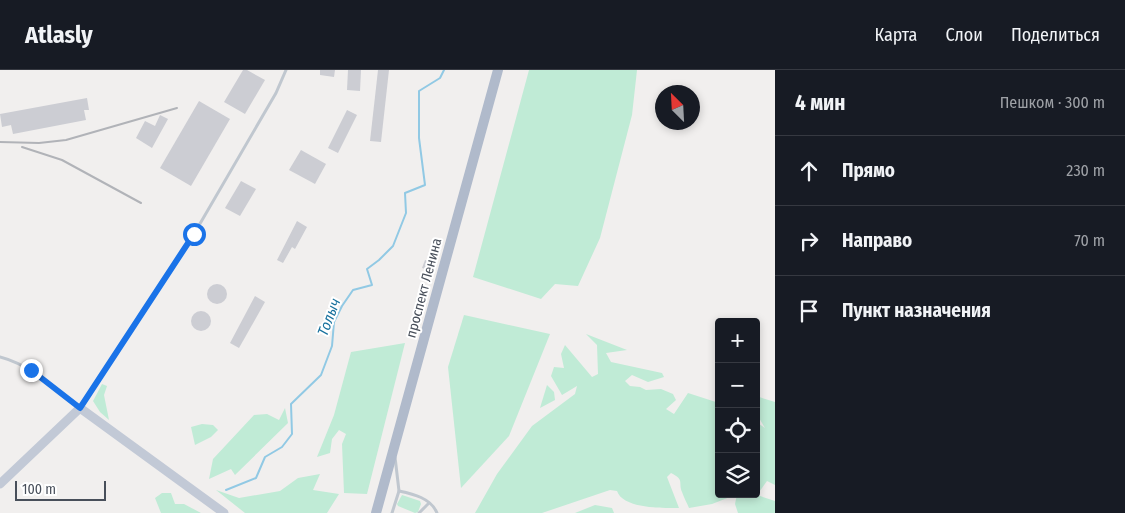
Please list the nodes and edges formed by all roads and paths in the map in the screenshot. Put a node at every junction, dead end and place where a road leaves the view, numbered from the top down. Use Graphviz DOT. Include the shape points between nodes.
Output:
graph roads {
  1 [pos="286,70"];
  2 [pos="498,70"];
  3 [pos="0,357"];
  4 [pos="80,408"];
  5 [pos="394,447"];
  6 [pos="0,484"];
  7 [pos="399,491"];
  8 [pos="429,503"];
  9 [pos="224,513"];
  10 [pos="376,513"];
  11 [pos="392,513"];
  12 [pos="419,513"];
  13 [pos="437,513"];
  1 -- 4 [label="lane" via="276,93 194,234"];
  2 -- 5 [label="main road, проспект Ленина"];
  3 -- 4 [label="lane" via="31,370"];
  4 -- 6 [label="street"];
  4 -- 9 [label="street"];
  5 -- 7 [label="lane"];
  5 -- 10 [label="main road, проспект Ленина"];
  7 -- 8 [label="lane" via="419,495"];
  7 -- 11 [label="lane"];
  8 -- 12 [label="lane"];
  8 -- 13 [label="lane"];
}
